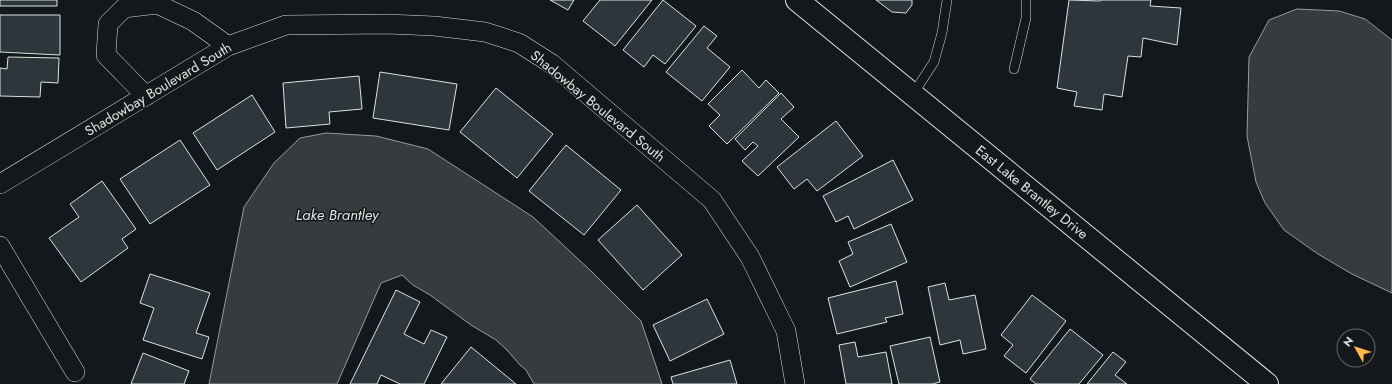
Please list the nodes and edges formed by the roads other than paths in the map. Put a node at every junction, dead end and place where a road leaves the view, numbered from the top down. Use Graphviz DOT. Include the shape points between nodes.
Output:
graph roads {
  1 [pos="797,0"];
  2 [pos="947,0"];
  3 [pos="1026,0"];
  4 [pos="228,46"];
  5 [pos="1014,69"];
  6 [pos="913,94"];
  7 [pos="146,96"];
  8 [pos="0,184"];
  9 [pos="0,246"];
  10 [pos="75,372"];
  11 [pos="796,384"];
  12 [pos="1267,384"];
  1 -- 6 [label="street, East Lake Brantley Drive"];
  2 -- 6 [label="lane" via="934,62"];
  3 -- 5 [label="lane" via="1026,18"];
  4 -- 7 [label="street, Shadowbay Boulevard South"];
  4 -- 7 [label="street" via="193,21 157,4 124,8 108,24 106,55"];
  4 -- 11 [label="street, Shadowbay Boulevard South" via="286,25 434,26 485,32 519,43 552,64 712,200 750,257 786,331"];
  6 -- 12 [label="street, East Lake Brantley Drive"];
  7 -- 8 [label="street, Shadowbay Boulevard South"];
  9 -- 10 [label="street"];
}
